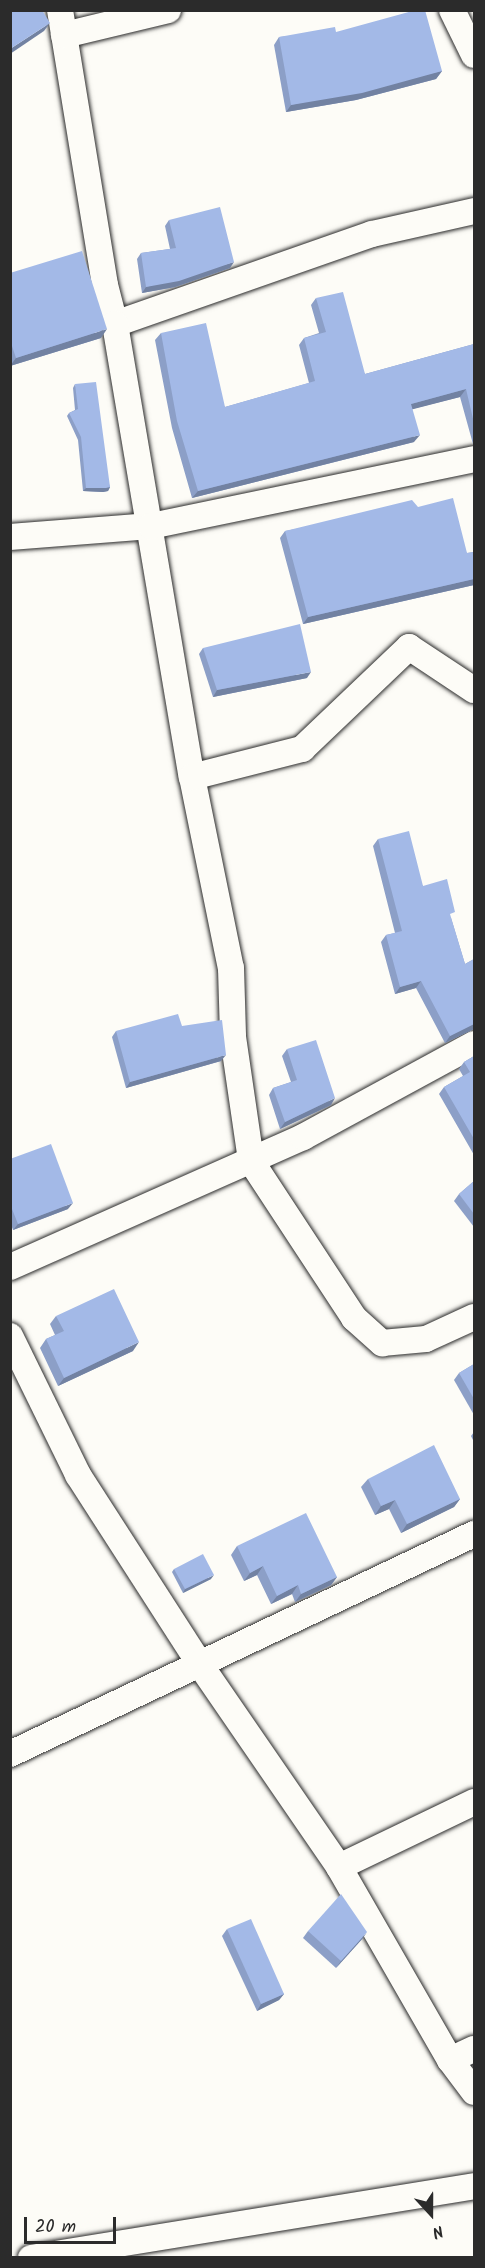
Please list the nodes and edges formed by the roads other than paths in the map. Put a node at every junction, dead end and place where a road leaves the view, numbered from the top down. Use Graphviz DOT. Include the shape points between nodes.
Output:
graph roads {
  1 [pos="168,10"];
  2 [pos="452,10"];
  3 [pos="62,23"];
  4 [pos="474,55"];
  5 [pos="474,211"];
  6 [pos="116,324"];
  7 [pos="474,459"];
  8 [pos="151,526"];
  9 [pos="10,537"];
  10 [pos="474,690"];
  11 [pos="192,777"];
  12 [pos="474,1044"];
  13 [pos="251,1161"];
  14 [pos="10,1267"];
  15 [pos="474,1317"];
  16 [pos="10,1336"];
  17 [pos="474,1534"];
  18 [pos="199,1663"];
  19 [pos="10,1754"];
  20 [pos="474,1802"];
  21 [pos="339,1867"];
  22 [pos="474,2049"];
  23 [pos="450,2060"];
  24 [pos="474,2092"];
  25 [pos="474,2186"];
  26 [pos="31,2258"];
  1 -- 3 [label="street"];
  2 -- 4 [label="street"];
  3 -- 6 [label="street" via="105,285"];
  5 -- 6 [label="street" via="352,240"];
  6 -- 8 [label="street"];
  7 -- 8 [label="street"];
  8 -- 9 [label="street"];
  8 -- 11 [label="street"];
  10 -- 11 [label="street" via="409,647 302,749"];
  11 -- 13 [label="street" via="231,968 233,1037"];
  12 -- 13 [label="street"];
  13 -- 14 [label="street"];
  13 -- 15 [label="street" via="354,1318 382,1343 426,1339"];
  16 -- 18 [label="street" via="78,1475"];
  17 -- 18 [label="street"];
  18 -- 19 [label="street"];
  18 -- 21 [label="street"];
  20 -- 21 [label="street"];
  21 -- 23 [label="street"];
  22 -- 23 [label="street"];
  23 -- 24 [label="street"];
  25 -- 26 [label="street"];
}
